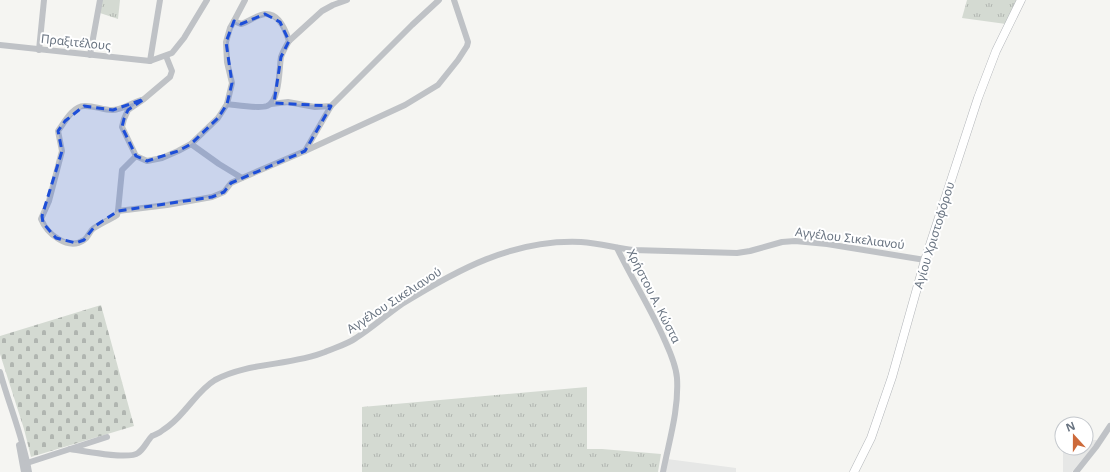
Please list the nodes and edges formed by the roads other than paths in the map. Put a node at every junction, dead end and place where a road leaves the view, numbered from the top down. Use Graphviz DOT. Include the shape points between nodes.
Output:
graph roads {
  1 [pos="44,0"];
  2 [pos="100,0"];
  3 [pos="160,0"];
  4 [pos="207,0"];
  5 [pos="245,0"];
  6 [pos="347,0"];
  7 [pos="439,0"];
  8 [pos="454,0"];
  9 [pos="1021,0"];
  10 [pos="234,21"];
  11 [pos="290,41"];
  12 [pos="0,45"];
  13 [pos="39,50"];
  14 [pos="90,55"];
  15 [pos="166,56"];
  16 [pos="150,61"];
  17 [pos="144,99"];
  18 [pos="227,104"];
  19 [pos="272,104"];
  20 [pos="331,106"];
  21 [pos="191,144"];
  22 [pos="305,152"];
  23 [pos="136,156"];
  24 [pos="242,178"];
  25 [pos="118,211"];
  26 [pos="617,248"];
  27 [pos="925,260"];
  28 [pos="0,372"];
  29 [pos="6,394"];
  30 [pos="1110,426"];
  31 [pos="107,437"];
  32 [pos="70,449"];
  33 [pos="27,462"];
  34 [pos="24,472"];
  35 [pos="29,472"];
  36 [pos="663,472"];
  37 [pos="854,472"];
  38 [pos="1076,472"];
  1 -- 13 [label="street"];
  2 -- 14 [label="street"];
  3 -- 16 [label="street"];
  4 -- 15 [label="street" via="184,38 172,53"];
  5 -- 10 [label="street"];
  6 -- 11 [label="street" via="322,12"];
  7 -- 20 [label="street"];
  8 -- 22 [label="street" via="468,42 458,60 438,85 405,106"];
  9 -- 27 [label="main road, Αγίου Χριστοφόρου" via="996,51 978,98"];
  10 -- 11 [label="street" via="241,24 265,14 272,16 286,30"];
  10 -- 18 [label="street" via="226,42 232,83"];
  11 -- 19 [label="street" via="281,58 276,94"];
  12 -- 13 [label="street, Πραξιτέλους"];
  13 -- 14 [label="street, Πραξιτέλους"];
  14 -- 16 [label="street, Πραξιτέλους"];
  15 -- 16 [label="street"];
  15 -- 17 [label="street" via="172,71 170,77"];
  17 -- 23 [label="street" via="128,110 122,127"];
  17 -- 25 [label="street" via="113,110 84,106 77,108 65,121 58,131 62,151 49,201 41,219 56,238 67,243 76,243 84,240 91,230 114,218"];
  18 -- 19 [label="street" via="266,107"];
  18 -- 21 [label="street" via="218,118"];
  19 -- 20 [label="street" via="288,102 309,106"];
  20 -- 22 [label="street"];
  21 -- 23 [label="street" via="162,158 147,161"];
  21 -- 24 [label="street"];
  22 -- 24 [label="street"];
  23 -- 25 [label="street" via="122,170"];
  24 -- 25 [label="street" via="231,183 224,192 212,197"];
  26 -- 27 [label="street, Αγγέλου Σικελιανού" via="737,253 795,241"];
  26 -- 32 [label="street, Αγγέλου Σικελιανού" via="575,242 545,244 504,252 457,272 402,304 355,340 308,358 250,368 215,380 204,388 169,427 151,437 137,454 120,456"];
  26 -- 36 [label="street, Χρήστου Α. Κώστα" via="657,322 672,355 676,373 675,415"];
  27 -- 37 [label="main road, Αγίου Χριστοφόρου" via="872,438"];
  28 -- 29 [label="street"];
  29 -- 33 [label="street"];
  29 -- 34 [label="street"];
  30 -- 38 [label="street"];
  31 -- 32 [label="street, Αγγέλου Σικελιανού"];
  32 -- 33 [label="street, Αγγέλου Σικελιανού"];
  33 -- 35 [label="street"];
}
